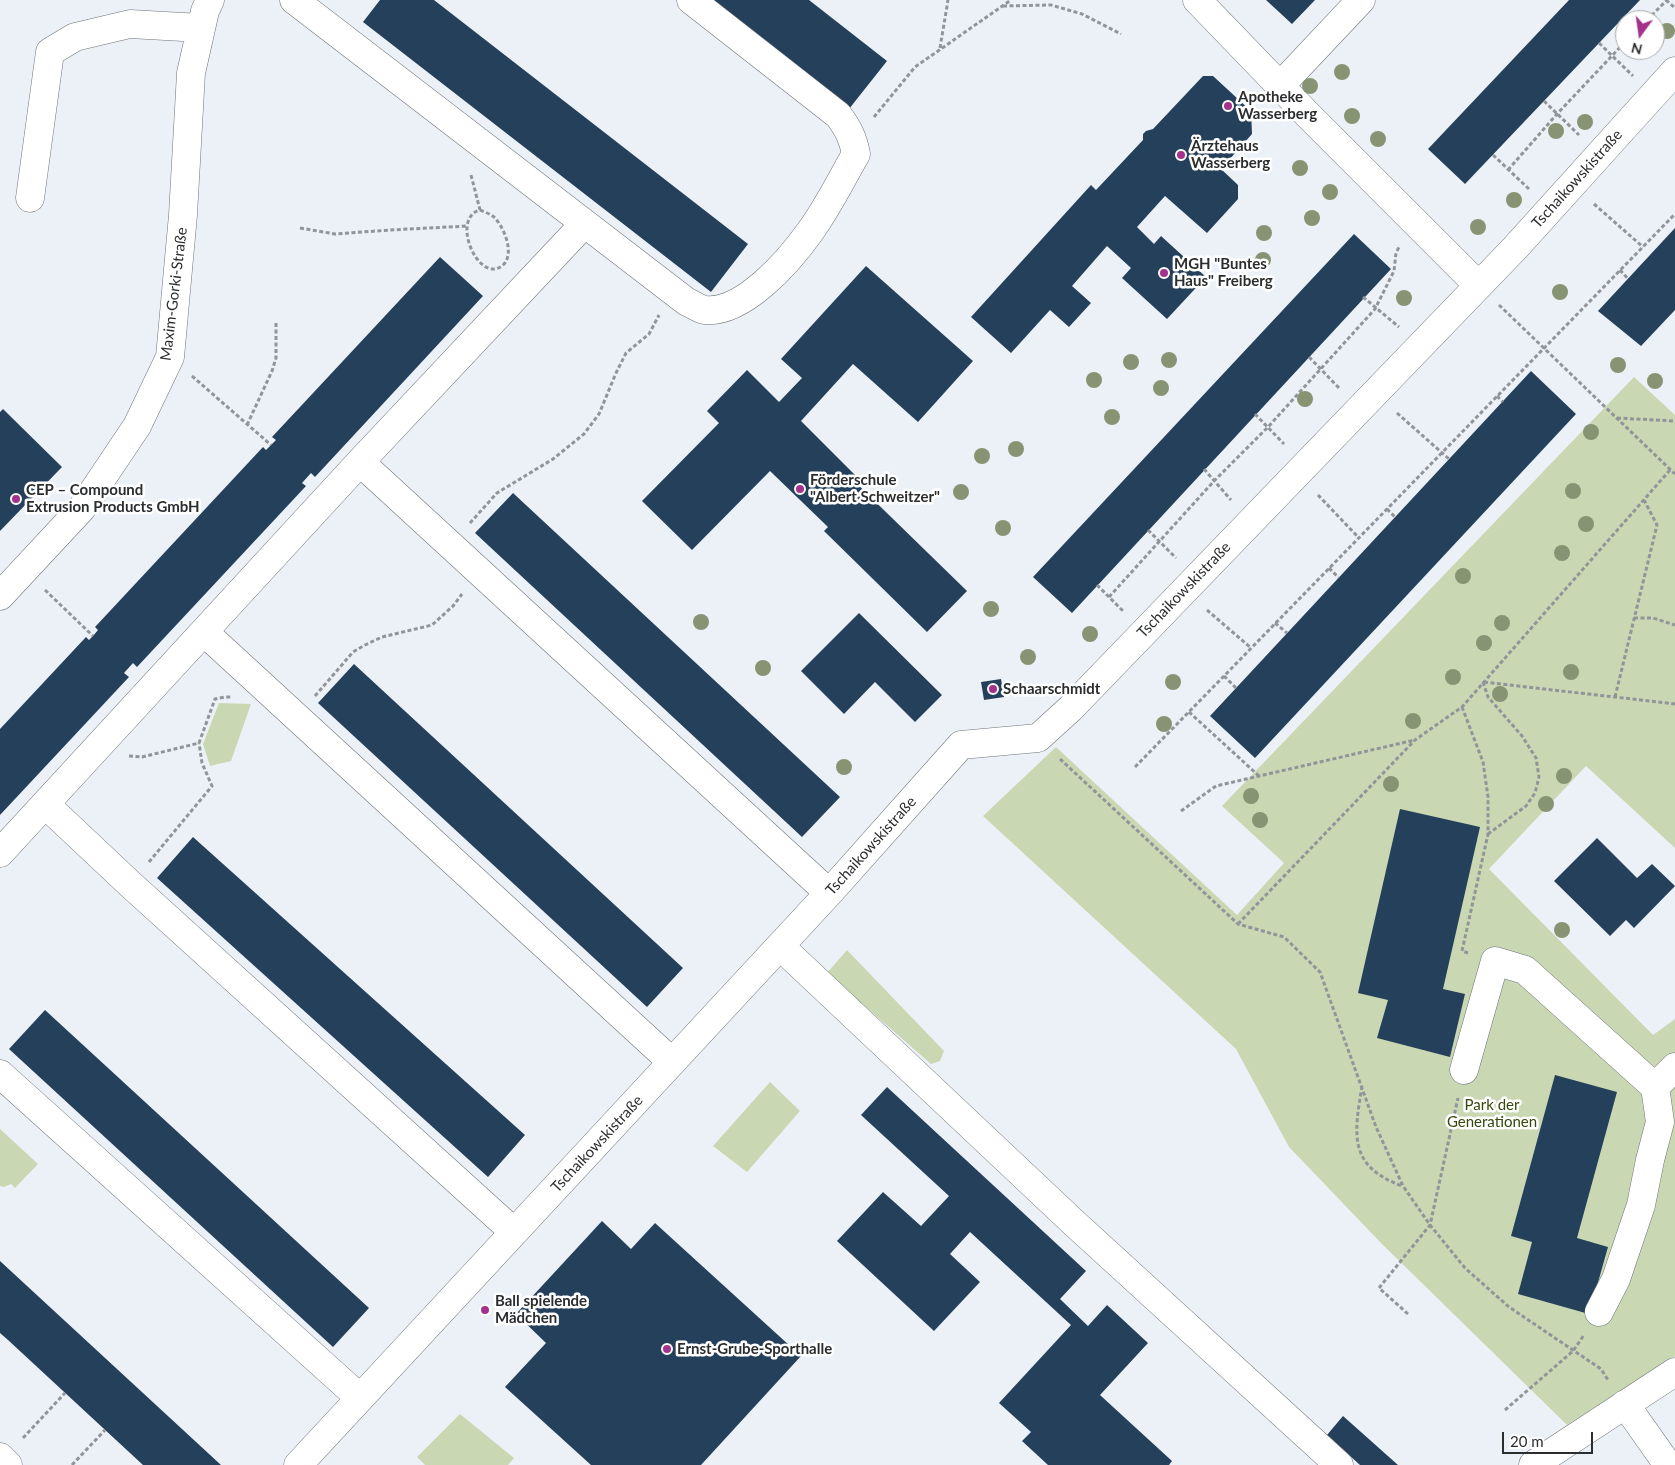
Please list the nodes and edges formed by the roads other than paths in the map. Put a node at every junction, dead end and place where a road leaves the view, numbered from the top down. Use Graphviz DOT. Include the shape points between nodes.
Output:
graph roads {
  1 [pos="210,0"];
  2 [pos="294,0"];
  3 [pos="692,0"];
  4 [pos="1197,0"];
  5 [pos="1361,0"];
  6 [pos="201,28"];
  7 [pos="1675,71"];
  8 [pos="1280,86"];
  9 [pos="30,198"];
  10 [pos="584,224"];
  11 [pos="1478,285"];
  12 [pos="360,462"];
  13 [pos="0,596"];
  14 [pos="204,632"];
  15 [pos="45,804"];
  16 [pos="0,853"];
  17 [pos="829,893"];
  18 [pos="780,946"];
  19 [pos="672,1062"];
  20 [pos="1675,1067"];
  21 [pos="1464,1070"];
  22 [pos="0,1074"];
  23 [pos="1655,1087"];
  24 [pos="514,1232"];
  25 [pos="1599,1312"];
  26 [pos="1675,1372"];
  27 [pos="360,1398"];
  28 [pos="1625,1404"];
  29 [pos="298,1465"];
  30 [pos="1339,1465"];
  31 [pos="1533,1465"];
  32 [pos="1668,1465"];
  1 -- 6 [label="street, Maxim-Gorki-Straße"];
  2 -- 10 [label="street"];
  3 -- 10 [label="street" via="838,115 848,128 856,154 809,233 772,277 744,299 723,307 704,310 687,302"];
  4 -- 8 [label="street"];
  5 -- 8 [label="street"];
  6 -- 9 [label="street" via="130,24 75,36 50,52"];
  6 -- 13 [label="street, Maxim-Gorki-Straße" via="191,73 170,357 137,426 82,508"];
  7 -- 11 [label="street, Tschaikowskistraße"];
  8 -- 11 [label="street"];
  10 -- 12 [label="street"];
  11 -- 17 [label="street, Tschaikowskistraße" via="1071,708 1038,738 961,745"];
  12 -- 14 [label="street"];
  12 -- 17 [label="street"];
  14 -- 15 [label="street"];
  14 -- 19 [label="street"];
  15 -- 16 [label="street"];
  15 -- 24 [label="street"];
  17 -- 18 [label="street, Tschaikowskistraße"];
  18 -- 19 [label="street, Tschaikowskistraße"];
  18 -- 30 [label="street" via="1073,1222"];
  19 -- 24 [label="street, Tschaikowskistraße"];
  20 -- 23 [label="street"];
  21 -- 23 [label="street" via="1495,961 1525,970"];
  22 -- 27 [label="street"];
  23 -- 25 [label="street" via="1660,1122 1641,1205 1616,1279"];
  24 -- 27 [label="street, Tschaikowskistraße"];
  26 -- 28 [label="street"];
  27 -- 29 [label="street, Tschaikowskistraße"];
  28 -- 31 [label="street"];
  28 -- 32 [label="street"];
}
